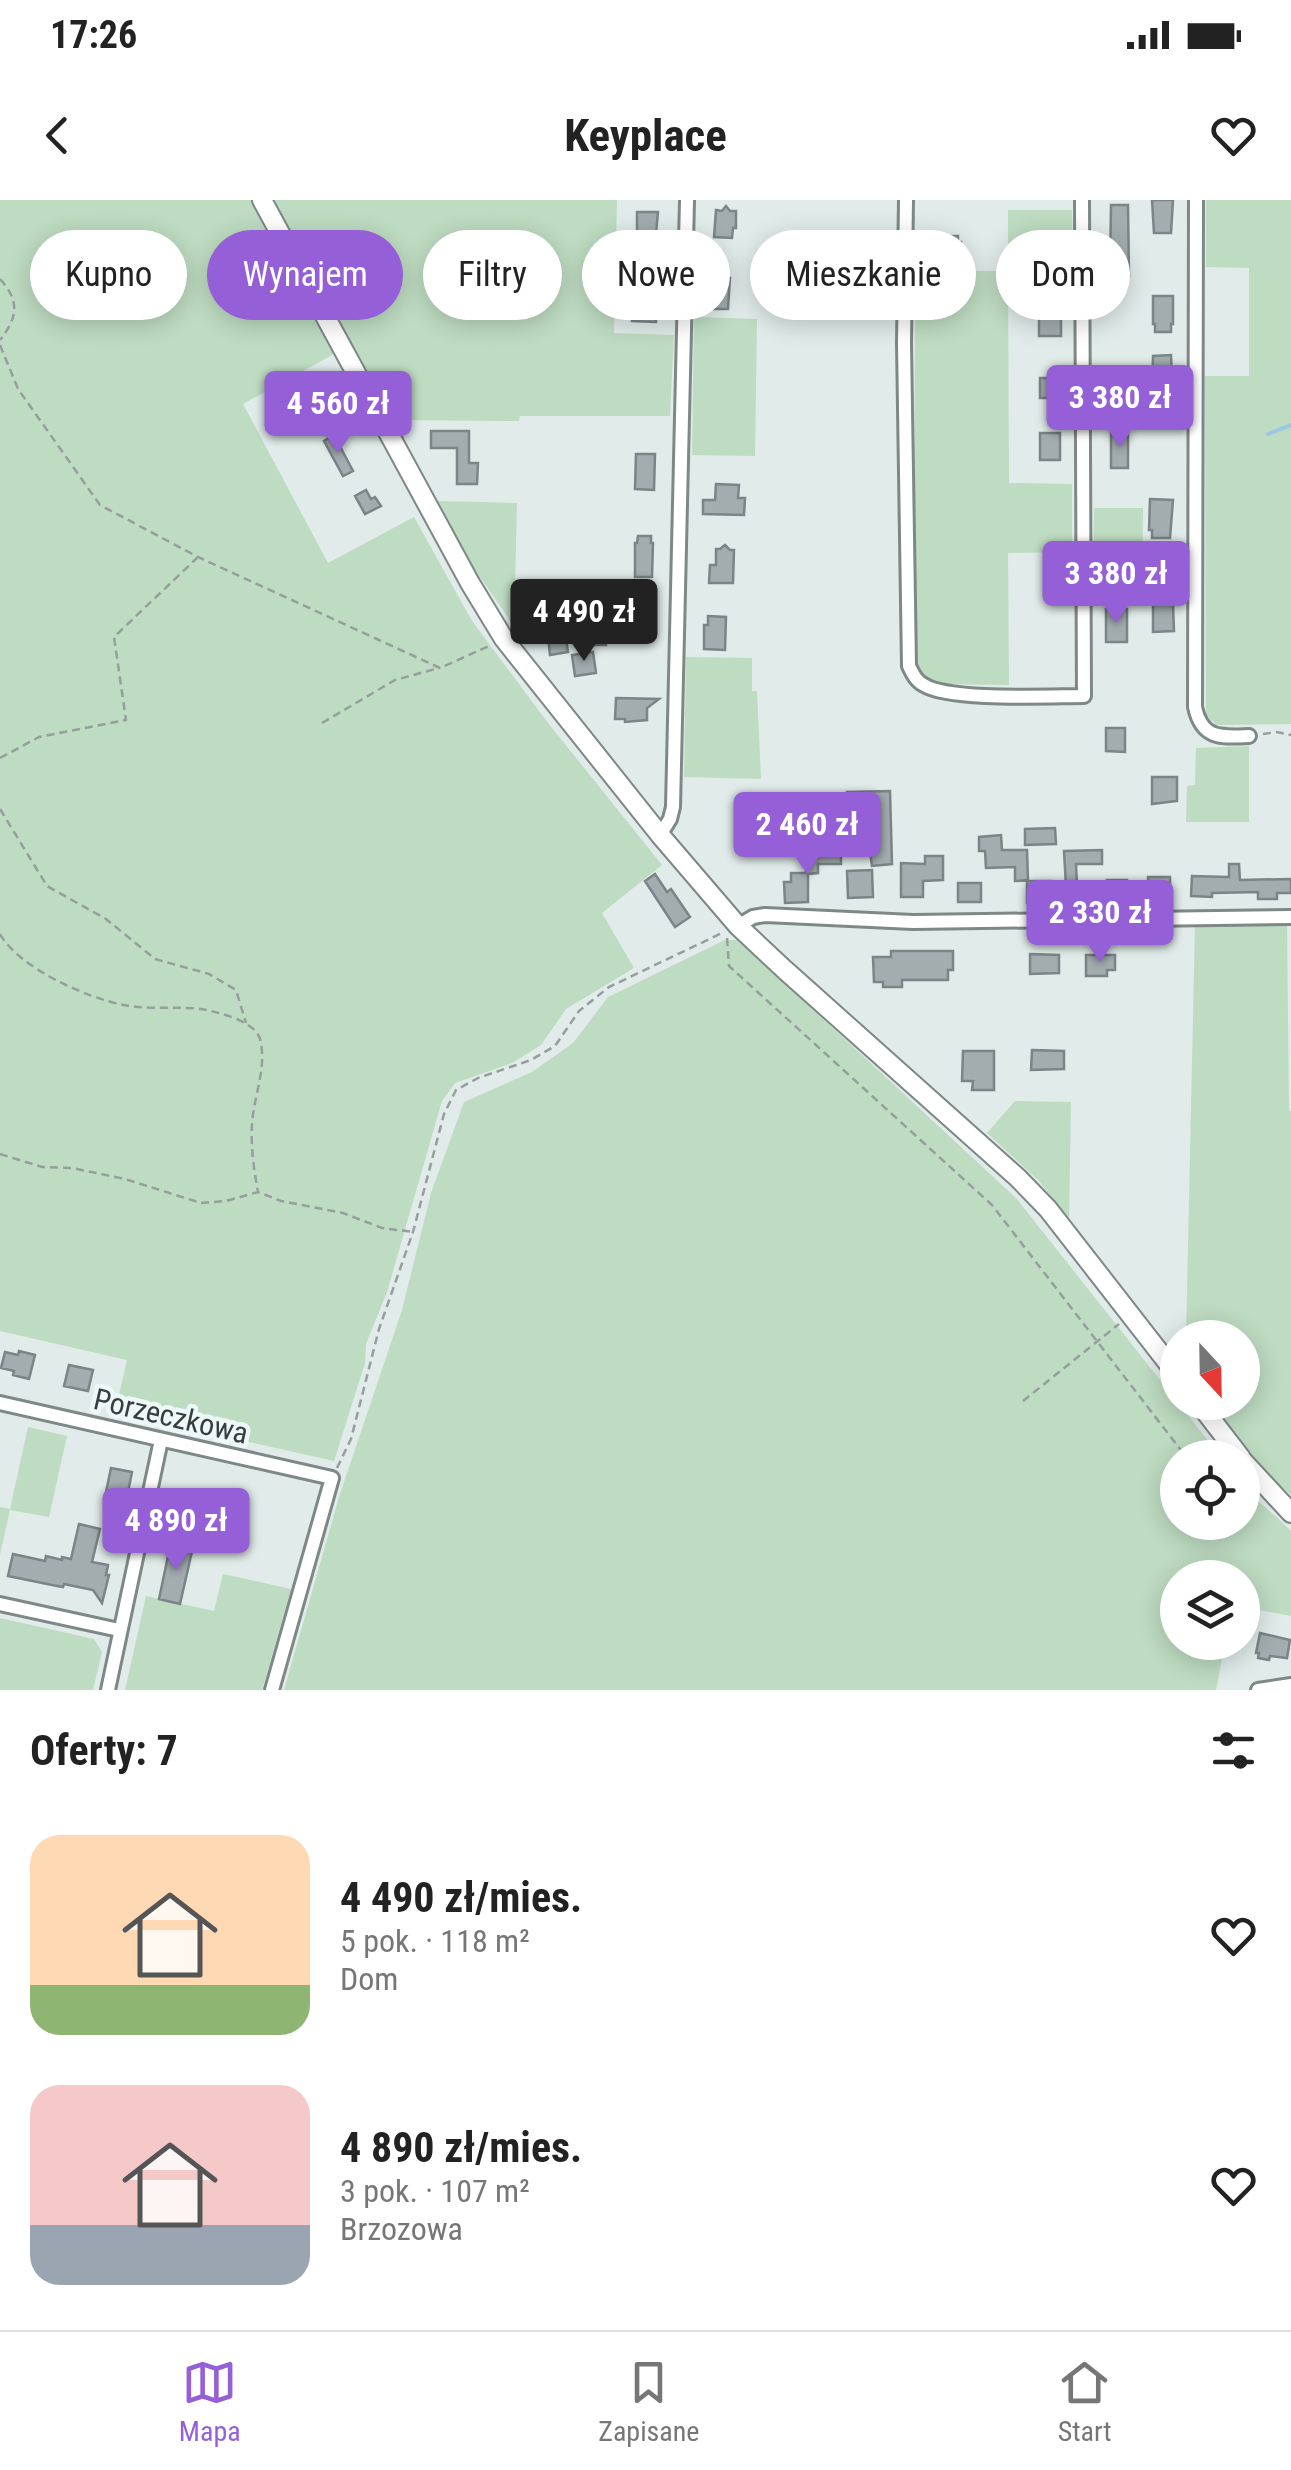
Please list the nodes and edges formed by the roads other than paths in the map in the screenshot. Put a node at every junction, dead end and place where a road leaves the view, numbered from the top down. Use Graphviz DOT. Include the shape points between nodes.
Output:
graph roads {
  1 [pos="262,200"];
  2 [pos="687,200"];
  3 [pos="906,200"];
  4 [pos="1082,200"];
  5 [pos="1196,200"];
  6 [pos="1249,736"];
  7 [pos="660,835"];
  8 [pos="1291,918"];
  9 [pos="732,931"];
  10 [pos="1160,1353"];
  11 [pos="0,1403"];
  12 [pos="1212,1420"];
  13 [pos="160,1440"];
  14 [pos="1227,1440"];
  15 [pos="1260,1479"];
  16 [pos="1291,1513"];
  17 [pos="0,1604"];
  18 [pos="119,1630"];
  19 [pos="1291,1685"];
  20 [pos="108,1690"];
  21 [pos="272,1690"];
  22 [pos="1258,1690"];
  1 -- 7 [label="street" via="504,639"];
  2 -- 7 [label="street" via="672,807"];
  3 -- 4 [label="street" via="910,666 915,678 942,692 1084,696"];
  5 -- 6 [label="street" via="1195,708 1204,730"];
  7 -- 9 [label="street"];
  8 -- 9 [label="street" via="913,922 764,915"];
  9 -- 10 [label="street" via="1018,1178"];
  11 -- 13 [label="street, Porzeczkowa"];
  12 -- 14 [label="street"];
  13 -- 18 [label="street"];
  13 -- 21 [label="street, Porzeczkowa" via="332,1478"];
  15 -- 16 [label="street"];
  17 -- 18 [label="street"];
  18 -- 20 [label="street"];
  19 -- 22 [label="street"];
}
